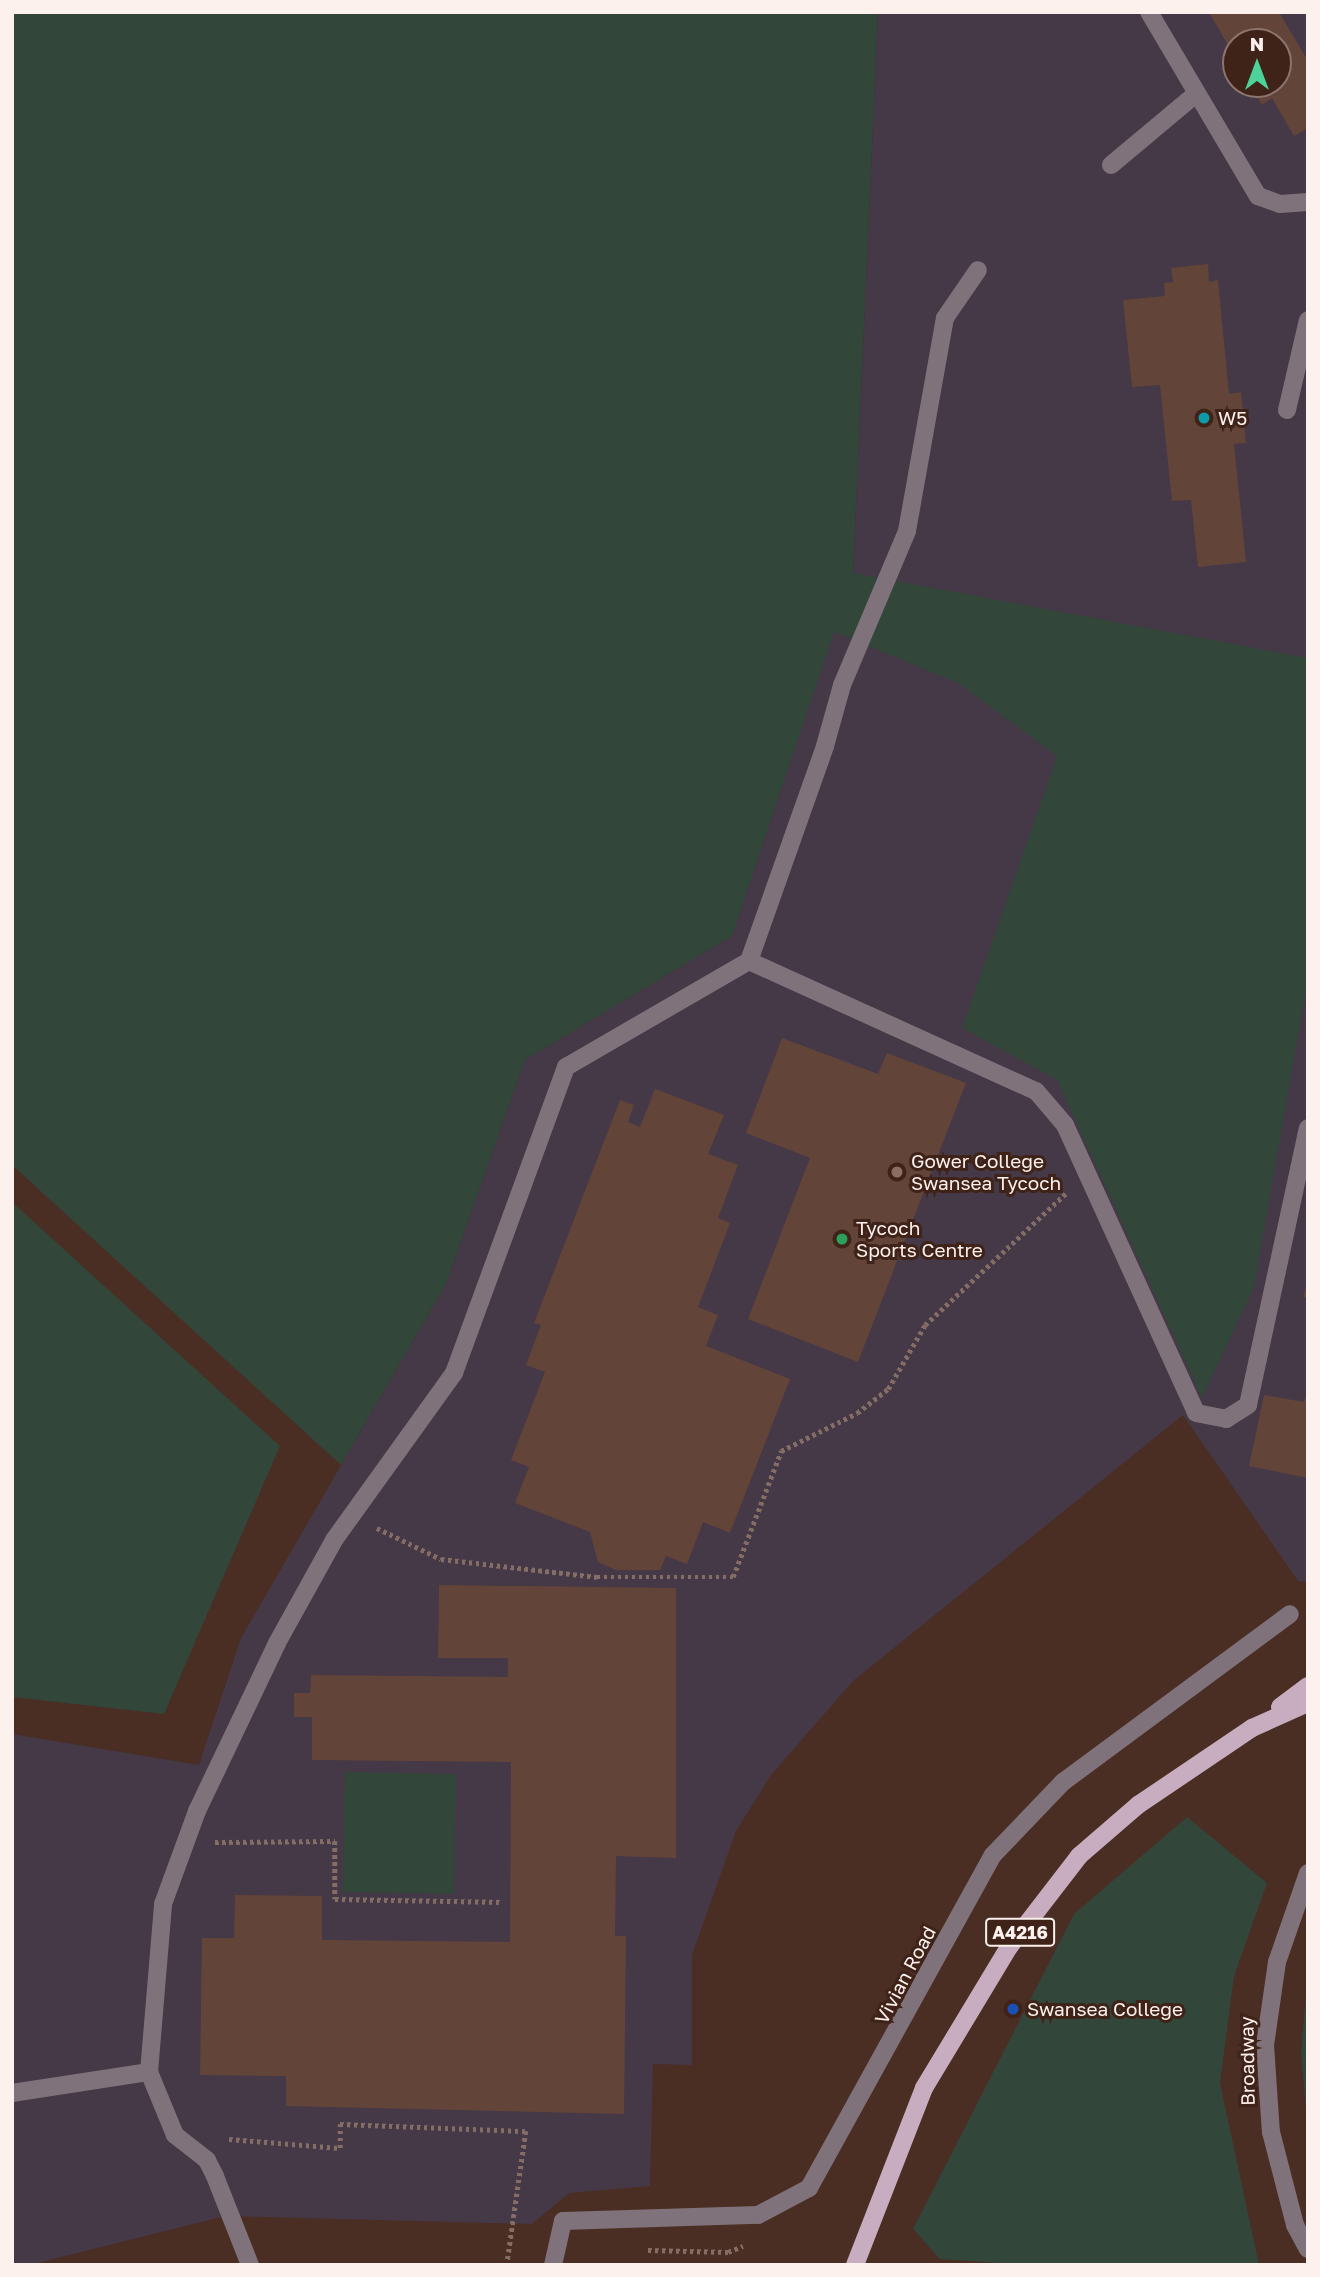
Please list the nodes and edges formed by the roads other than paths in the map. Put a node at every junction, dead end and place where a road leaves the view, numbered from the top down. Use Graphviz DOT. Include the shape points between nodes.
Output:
graph roads {
  1 [pos="1149,12"];
  2 [pos="1197,93"];
  3 [pos="1111,165"];
  4 [pos="1308,202"];
  5 [pos="978,270"];
  6 [pos="1308,320"];
  7 [pos="1287,410"];
  8 [pos="749,961"];
  9 [pos="1308,1128"];
  10 [pos="1290,1614"];
  11 [pos="1308,1686"];
  12 [pos="1308,1703"];
  13 [pos="1252,1728"];
  14 [pos="1308,1873"];
  15 [pos="149,2072"];
  16 [pos="12,2093"];
  17 [pos="1308,2249"];
  18 [pos="250,2265"];
  19 [pos="553,2265"];
  20 [pos="855,2265"];
  1 -- 2 [label="street"];
  2 -- 3 [label="street"];
  2 -- 4 [label="street" via="1258,196 1280,204"];
  5 -- 8 [label="street" via="945,318 907,531 842,685"];
  6 -- 7 [label="street"];
  8 -- 9 [label="street" via="1036,1091 1065,1125 1196,1413 1226,1419 1248,1405"];
  8 -- 15 [label="street" via="566,1067 454,1373 351,1516 277,1643 186,1842 163,1904"];
  10 -- 19 [label="street, Vivian Road" via="1063,1782 993,1855 809,2188 758,2215 563,2221"];
  11 -- 13 [label="main road, A4216"];
  12 -- 13 [label="main road, A4216"];
  13 -- 20 [label="main road, A4216" via="1138,1805 1079,1856 1009,1947 924,2088"];
  14 -- 17 [label="street, Broadway" via="1277,1962 1265,2045 1271,2132 1295,2225"];
  15 -- 16 [label="street"];
  15 -- 18 [label="street" via="175,2135 207,2160"];
}
